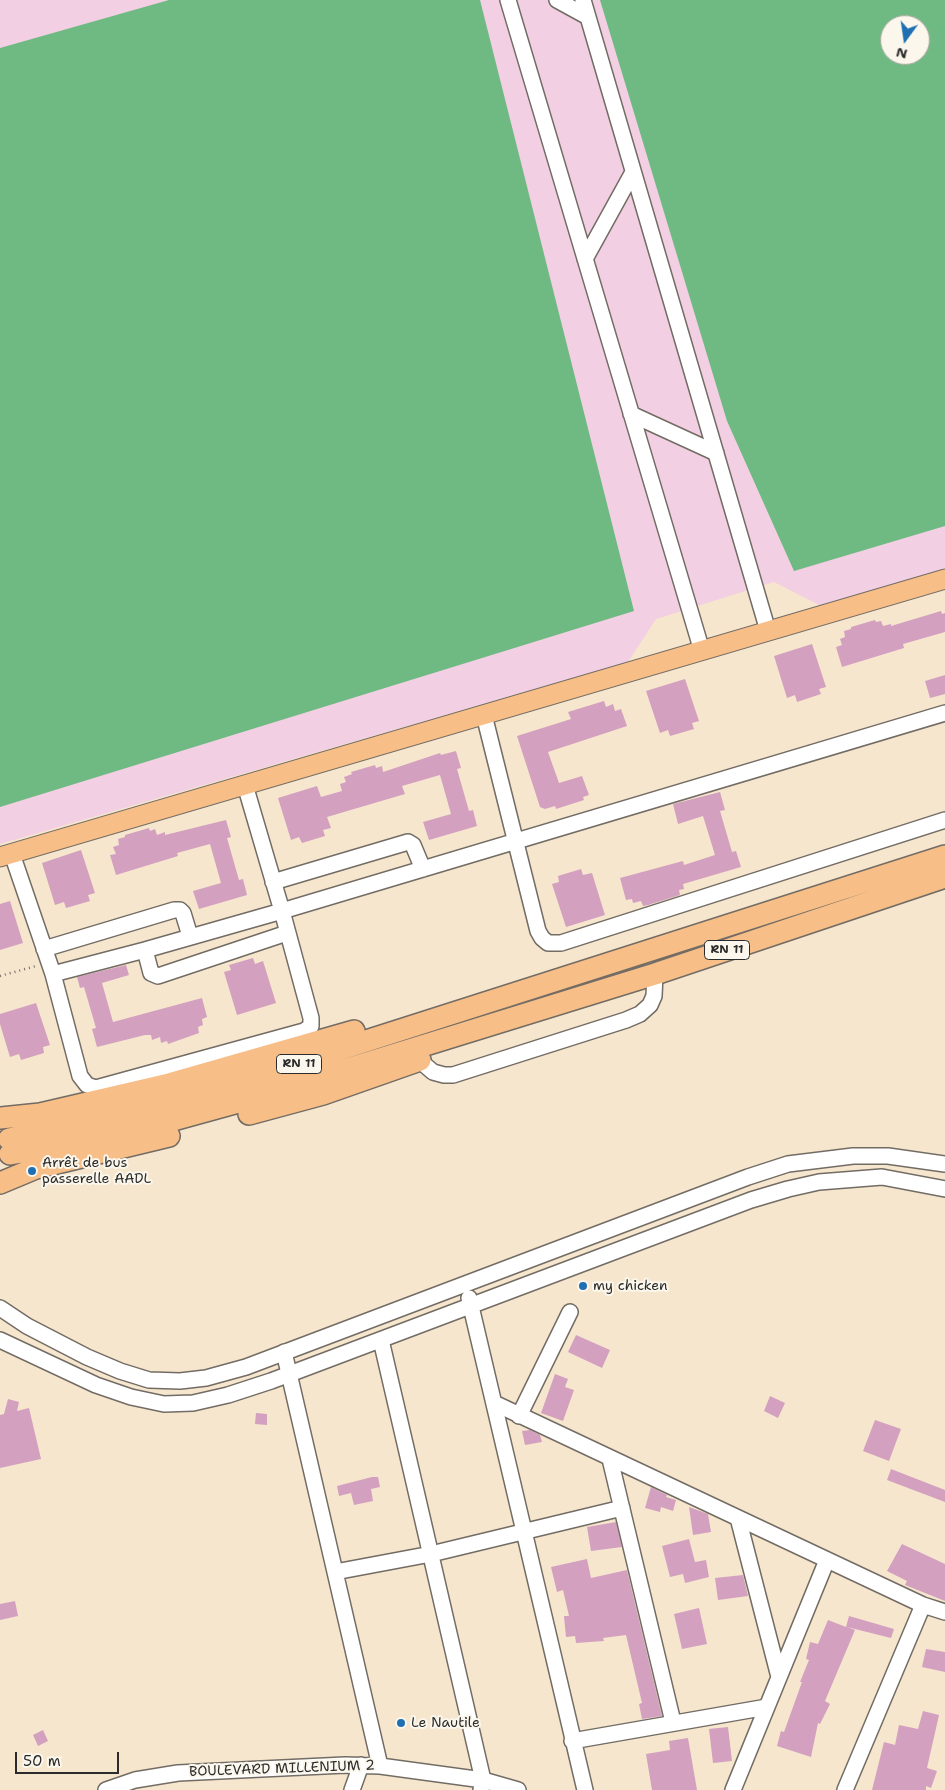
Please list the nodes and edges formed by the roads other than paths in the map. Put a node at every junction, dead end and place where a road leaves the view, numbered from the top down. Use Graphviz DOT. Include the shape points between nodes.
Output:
graph roads {
  1 [pos="508,0"];
  2 [pos="557,0"];
  3 [pos="583,0"];
  4 [pos="588,17"];
  5 [pos="633,172"];
  6 [pos="585,259"];
  7 [pos="631,414"];
  8 [pos="716,454"];
  9 [pos="945,579"];
  10 [pos="768,632"];
  11 [pos="702,651"];
  12 [pos="945,713"];
  13 [pos="484,715"];
  14 [pos="245,785"];
  15 [pos="945,820"];
  16 [pos="517,841"];
  17 [pos="6,855"];
  18 [pos="945,856"];
  19 [pos="423,869"];
  20 [pos="945,878"];
  21 [pos="274,882"];
  22 [pos="282,911"];
  23 [pos="287,933"];
  24 [pos="190,936"];
  25 [pos="145,950"];
  26 [pos="49,961"];
  27 [pos="584,970"];
  28 [pos="655,974"];
  29 [pos="508,1018"];
  30 [pos="419,1060"];
  31 [pos="0,1118"];
  32 [pos="945,1164"];
  33 [pos="0,1184"];
  34 [pos="945,1189"];
  35 [pos="464,1284"];
  36 [pos="471,1306"];
  37 [pos="0,1308"];
  38 [pos="570,1312"];
  39 [pos="0,1340"];
  40 [pos="381,1340"];
  41 [pos="284,1352"];
  42 [pos="291,1374"];
  43 [pos="494,1403"];
  44 [pos="519,1416"];
  45 [pos="610,1459"];
  46 [pos="622,1508"];
  47 [pos="738,1518"];
  48 [pos="524,1532"];
  49 [pos="431,1554"];
  50 [pos="827,1560"];
  51 [pos="335,1572"];
  52 [pos="923,1605"];
  53 [pos="945,1612"];
  54 [pos="779,1677"];
  55 [pos="767,1707"];
  56 [pos="673,1722"];
  57 [pos="572,1741"];
  58 [pos="362,1765"];
  59 [pos="380,1766"];
  60 [pos="482,1785"];
  61 [pos="123,1787"];
  62 [pos="106,1790"];
  63 [pos="352,1790"];
  64 [pos="518,1790"];
  65 [pos="585,1790"];
  66 [pos="733,1790"];
  67 [pos="845,1790"];
  1 -- 6 [label="street"];
  2 -- 4 [label="street"];
  3 -- 4 [label="street"];
  4 -- 5 [label="street"];
  5 -- 6 [label="street"];
  5 -- 8 [label="street"];
  6 -- 7 [label="street"];
  7 -- 8 [label="street"];
  7 -- 11 [label="street"];
  8 -- 10 [label="street"];
  9 -- 10 [label="main road"];
  10 -- 11 [label="main road"];
  11 -- 13 [label="main road"];
  12 -- 16 [label="street"];
  13 -- 14 [label="main road"];
  13 -- 16 [label="street"];
  14 -- 17 [label="main road"];
  14 -- 21 [label="street"];
  15 -- 16 [label="street" via="557,944 545,941 538,931"];
  16 -- 19 [label="street"];
  17 -- 26 [label="street"];
  18 -- 27 [label="highway, RN 11"];
  19 -- 21 [label="street" via="413,845 408,842"];
  19 -- 22 [label="street"];
  20 -- 28 [label="highway, RN 11"];
  21 -- 22 [label="street"];
  22 -- 23 [label="street"];
  22 -- 24 [label="street"];
  23 -- 25 [label="street" via="158,976 151,973"];
  23 -- 26 [label="street" via="311,1026 96,1088 87,1086 80,1076"];
  24 -- 25 [label="street"];
  24 -- 26 [label="street" via="183,914 174,910"];
  25 -- 26 [label="street"];
  27 -- 29 [label="highway, RN 11" via="191,1097 10,1146 81,1142 200,1114"];
  27 -- 31 [label="highway" via="523,979 165,1086 40,1114"];
  28 -- 29 [label="highway, RN 11"];
  28 -- 30 [label="street" via="654,996 650,1005 626,1020 444,1076 433,1072"];
  29 -- 30 [label="highway" via="471,1039"];
  30 -- 33 [label="highway" via="323,1094 133,1146 45,1165"];
  32 -- 35 [label="street" via="888,1156 853,1156 788,1164"];
  34 -- 36 [label="street" via="882,1178 819,1182 788,1189 750,1200"];
  35 -- 36 [label="street"];
  35 -- 41 [label="street"];
  36 -- 40 [label="street"];
  36 -- 43 [label="street"];
  37 -- 41 [label="street" via="87,1358 149,1380 206,1378"];
  38 -- 44 [label="street"];
  39 -- 42 [label="street" via="96,1385 164,1404 193,1403 228,1396"];
  40 -- 42 [label="street"];
  40 -- 49 [label="street"];
  41 -- 42 [label="street"];
  42 -- 51 [label="street"];
  43 -- 44 [label="street"];
  43 -- 48 [label="street"];
  44 -- 45 [label="street"];
  45 -- 46 [label="street"];
  45 -- 47 [label="street"];
  46 -- 48 [label="street"];
  46 -- 56 [label="street"];
  47 -- 50 [label="street"];
  47 -- 54 [label="street"];
  48 -- 49 [label="street"];
  48 -- 57 [label="street"];
  49 -- 51 [label="street"];
  49 -- 60 [label="street"];
  50 -- 52 [label="street"];
  50 -- 54 [label="street"];
  51 -- 59 [label="street"];
  52 -- 53 [label="street"];
  52 -- 67 [label="street"];
  54 -- 55 [label="street"];
  55 -- 56 [label="street"];
  55 -- 66 [label="street"];
  56 -- 57 [label="street"];
  57 -- 65 [label="street"];
  58 -- 59 [label="street, BOULEVARD MILLENIUM 2"];
  58 -- 61 [label="street, BOULEVARD MILLENIUM 2" via="178,1773"];
  58 -- 63 [label="street"];
  59 -- 60 [label="street, BOULEVARD MILLENIUM 2"];
  60 -- 64 [label="street, BOULEVARD MILLENIUM 2"];
  61 -- 62 [label="street, BOULEVARD MILLENIUM 2"];
}
